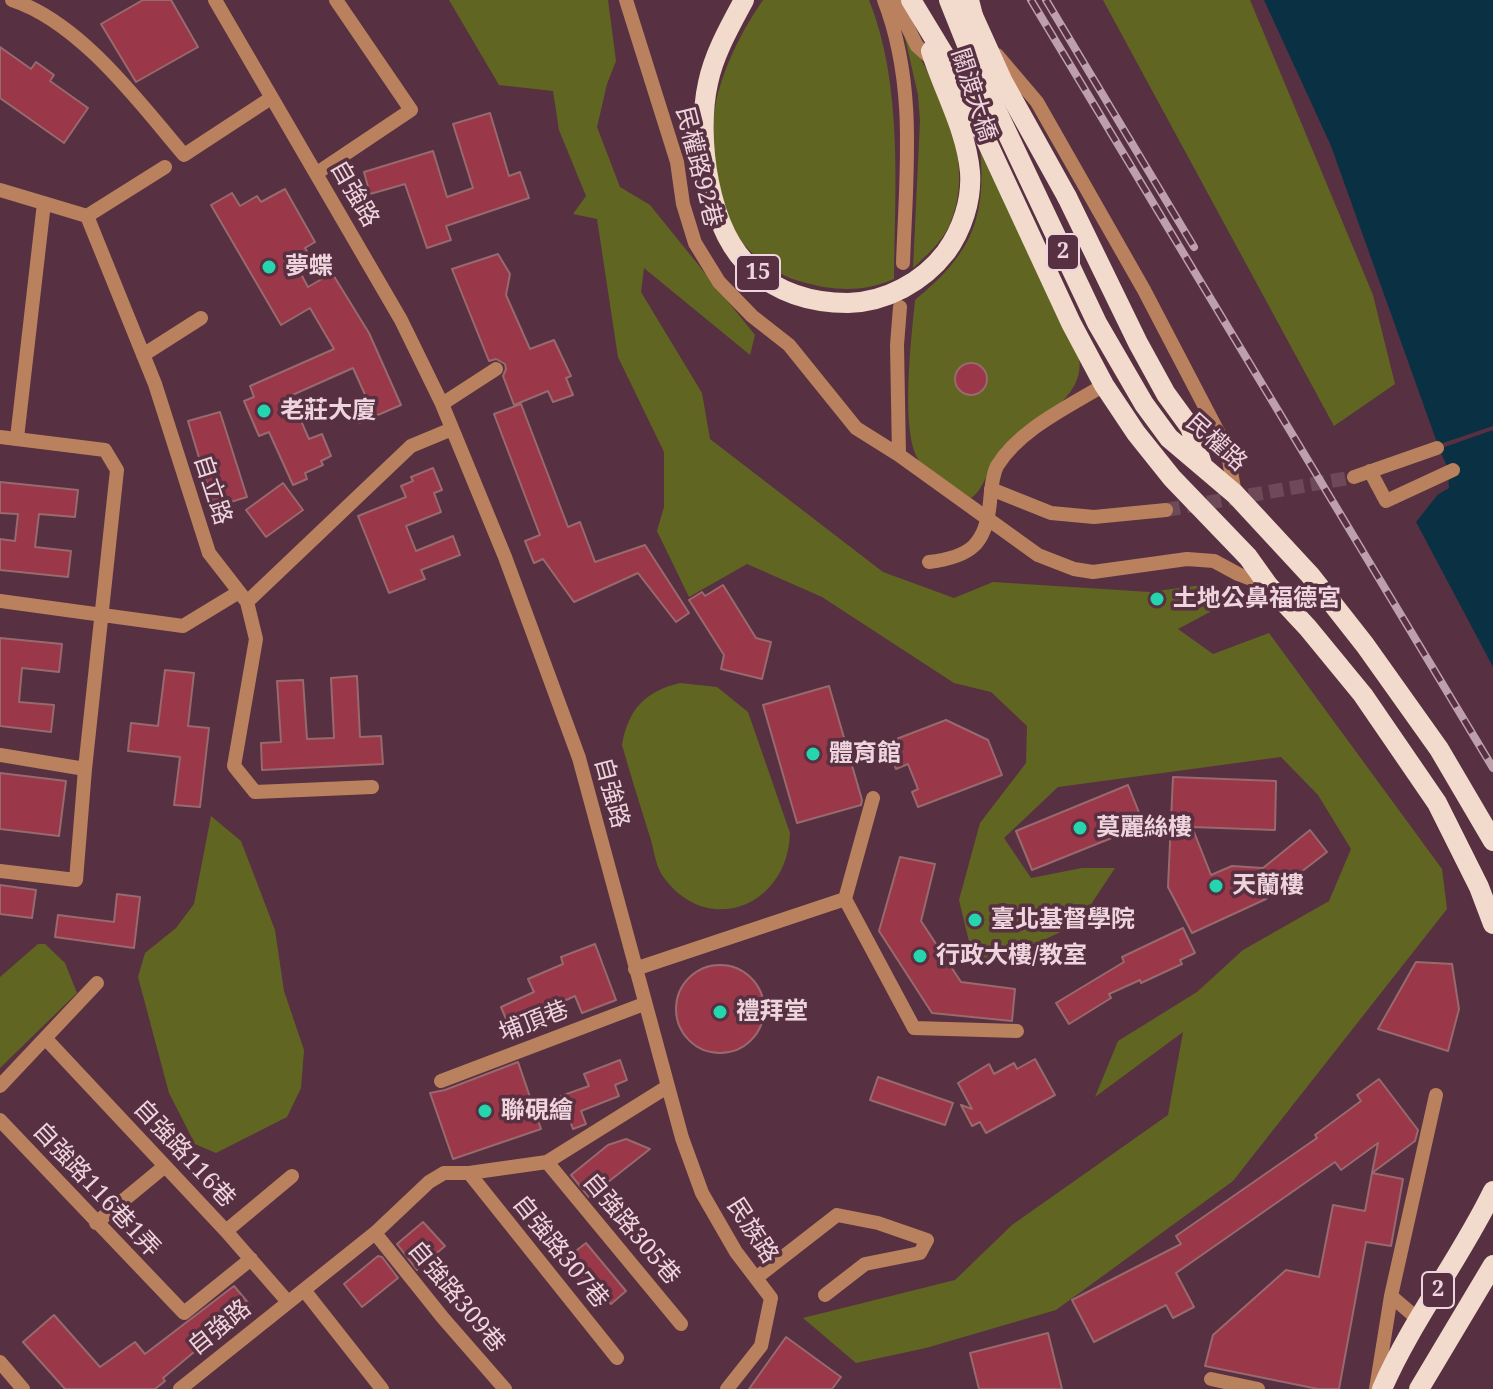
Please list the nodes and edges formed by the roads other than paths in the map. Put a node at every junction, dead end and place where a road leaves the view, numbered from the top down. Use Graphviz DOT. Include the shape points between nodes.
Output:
graph roads {
  1 [pos="12,0"];
  2 [pos="215,0"];
  3 [pos="336,0"];
  4 [pos="626,0"];
  5 [pos="744,0"];
  6 [pos="884,0"];
  7 [pos="894,0"];
  8 [pos="969,0"];
  9 [pos="916,9"];
  10 [pos="953,9"];
  11 [pos="935,62"];
  12 [pos="271,98"];
  13 [pos="165,167"];
  14 [pos="317,173"];
  15 [pos="0,190"];
  16 [pos="44,203"];
  17 [pos="87,216"];
  18 [pos="903,263"];
  19 [pos="900,307"];
  20 [pos="201,318"];
  21 [pos="143,355"];
  22 [pos="496,369"];
  23 [pos="1104,385"];
  24 [pos="442,404"];
  25 [pos="452,429"];
  26 [pos="0,437"];
  27 [pos="17,438"];
  28 [pos="1437,448"];
  29 [pos="899,455"];
  30 [pos="1202,464"];
  31 [pos="1453,470"];
  32 [pos="1370,471"];
  33 [pos="1354,477"];
  34 [pos="991,489"];
  35 [pos="1235,494"];
  36 [pos="1166,510"];
  37 [pos="988,519"];
  38 [pos="929,562"];
  39 [pos="1268,585"];
  40 [pos="243,597"];
  41 [pos="0,601"];
  42 [pos="102,617"];
  43 [pos="0,755"];
  44 [pos="85,769"];
  45 [pos="372,787"];
  46 [pos="873,798"];
  47 [pos="1493,841"];
  48 [pos="0,871"];
  49 [pos="845,899"];
  50 [pos="1493,924"];
  51 [pos="635,969"];
  52 [pos="97,983"];
  53 [pos="644,1004"];
  54 [pos="1017,1031"];
  55 [pos="46,1039"];
  56 [pos="441,1081"];
  57 [pos="0,1086"];
  58 [pos="667,1087"];
  59 [pos="1436,1095"];
  60 [pos="0,1120"];
  61 [pos="547,1162"];
  62 [pos="165,1166"];
  63 [pos="469,1173"];
  64 [pos="292,1176"];
  65 [pos="1493,1191"];
  66 [pos="96,1223"];
  67 [pos="226,1231"];
  68 [pos="375,1233"];
  69 [pos="251,1259"];
  70 [pos="1493,1265"];
  71 [pos="756,1278"];
  72 [pos="304,1290"];
  73 [pos="825,1295"];
  74 [pos="1391,1296"];
  75 [pos="288,1302"];
  76 [pos="1419,1320"];
  77 [pos="681,1324"];
  78 [pos="617,1358"];
  79 [pos="0,1362"];
  80 [pos="1211,1379"];
  81 [pos="23,1389"];
  82 [pos="180,1389"];
  83 [pos="382,1389"];
  84 [pos="505,1389"];
  85 [pos="727,1389"];
  86 [pos="1258,1389"];
  87 [pos="1376,1389"];
  88 [pos="1382,1389"];
  89 [pos="1419,1389"];
  1 -- 12 [label="street" via="51,16 122,82 184,155"];
  2 -- 12 [label="street, 自強路"];
  3 -- 14 [label="street" via="411,110"];
  4 -- 29 [label="street, 民權路92巷" via="677,162 695,243 719,282 789,345 856,428"];
  5 -- 11 [label="main road, 關渡大橋 / 15" via="708,81 702,133 710,188 729,240 752,270 790,294 825,303 864,303 900,291 935,267 955,239 970,172 959,121"];
  6 -- 18 [label="street" via="906,80"];
  7 -- 11 [label="street" via="917,46"];
  8 -- 30 [label="main road, bridge" via="1002,80 1138,343 1190,427"];
  9 -- 11 [label="main road, 關渡大橋 / 15"];
  9 -- 23 [label="main road, 2" via="954,71"];
  10 -- 30 [label="main road, 民權路 / 2" via="1117,360 1169,438"];
  10 -- 35 [label="street" via="1037,102 1227,449"];
  12 -- 14 [label="street, 自強路"];
  13 -- 17 [label="street"];
  14 -- 24 [label="street, 自強路"];
  15 -- 16 [label="street"];
  16 -- 17 [label="street"];
  16 -- 27 [label="street"];
  17 -- 21 [label="street, 自立路"];
  19 -- 29 [label="street"];
  20 -- 21 [label="street"];
  21 -- 40 [label="street, 自立路" via="209,553"];
  22 -- 24 [label="street"];
  23 -- 34 [label="street" via="1023,436 997,467"];
  23 -- 39 [label="main road, 2" via="1172,478"];
  24 -- 25 [label="street, 自強路"];
  25 -- 40 [label="street" via="411,446"];
  25 -- 51 [label="street, 自強路" via="579,758"];
  26 -- 27 [label="street"];
  27 -- 42 [label="street" via="105,450 117,470"];
  28 -- 32 [label="street"];
  29 -- 37 [label="street"];
  30 -- 35 [label="main road, 民權路 / 2"];
  31 -- 32 [label="street" via="1386,501"];
  32 -- 33 [label="street"];
  34 -- 36 [label="street" via="1051,513 1094,517"];
  34 -- 37 [label="street"];
  35 -- 47 [label="main road, 民權路 / 2" via="1365,645 1439,749"];
  37 -- 38 [label="street" via="978,545 954,559"];
  37 -- 39 [label="street" via="1038,555 1074,569 1112,571 1187,559 1214,561"];
  39 -- 50 [label="main road, 2" via="1363,695 1437,803"];
  40 -- 42 [label="street" via="183,626"];
  40 -- 45 [label="street" via="256,639 234,766 255,792"];
  41 -- 42 [label="street"];
  42 -- 44 [label="street"];
  43 -- 44 [label="street"];
  44 -- 48 [label="street" via="76,880"];
  46 -- 49 [label="street"];
  49 -- 51 [label="street"];
  49 -- 54 [label="street" via="914,1028"];
  51 -- 53 [label="street, 自強路"];
  52 -- 55 [label="street"];
  53 -- 56 [label="street, 埔頂巷"];
  53 -- 58 [label="street, 自強路"];
  55 -- 57 [label="street"];
  55 -- 62 [label="street, 自強路116巷"];
  58 -- 61 [label="street, 自強路"];
  58 -- 71 [label="street, 民族路" via="702,1193"];
  59 -- 74 [label="street"];
  60 -- 66 [label="street, 自強路116巷1弄"];
  61 -- 63 [label="street, 自強路"];
  61 -- 77 [label="street, 自強路305巷"];
  62 -- 66 [label="street"];
  62 -- 67 [label="street, 自強路116巷"];
  63 -- 68 [label="street, 自強路" via="444,1173 429,1182"];
  63 -- 78 [label="street, 自強路307巷"];
  64 -- 67 [label="street"];
  65 -- 76 [label="main road, 2"];
  66 -- 69 [label="street, 自強路116巷1弄" via="184,1313"];
  67 -- 69 [label="street, 自強路116巷"];
  68 -- 72 [label="street, 自強路"];
  68 -- 84 [label="street, 自強路309巷"];
  69 -- 75 [label="street, 自強路116巷"];
  70 -- 89 [label="main road, 2"];
  71 -- 73 [label="street" via="837,1215 927,1240 920,1253 865,1264"];
  71 -- 85 [label="street, 民族路" via="771,1298 761,1346"];
  72 -- 75 [label="street, 自強路"];
  72 -- 83 [label="street"];
  74 -- 76 [label="street"];
  74 -- 87 [label="street"];
  75 -- 82 [label="street, 自強路"];
  76 -- 88 [label="main road, 2"];
  79 -- 81 [label="street"];
  80 -- 86 [label="street"];
}
